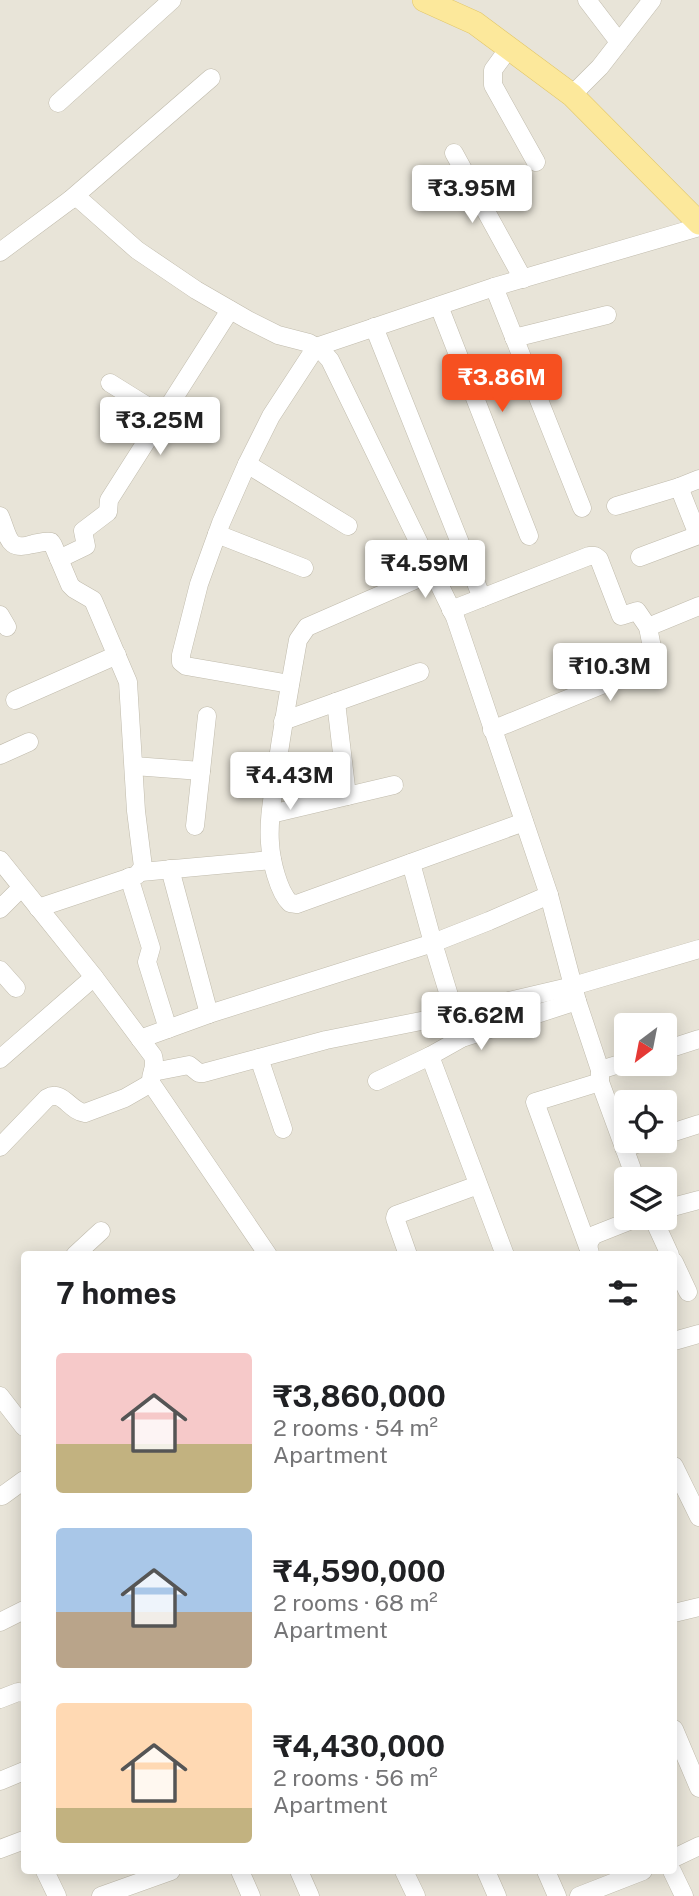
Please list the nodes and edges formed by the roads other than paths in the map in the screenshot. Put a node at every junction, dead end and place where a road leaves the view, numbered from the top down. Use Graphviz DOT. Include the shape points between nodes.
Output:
graph roads {
  1 [pos="173,0"];
  2 [pos="424,0"];
  3 [pos="587,0"];
  4 [pos="652,0"];
  5 [pos="620,43"];
  6 [pos="509,48"];
  7 [pos="211,78"];
  8 [pos="572,95"];
  9 [pos="58,103"];
  10 [pos="454,153"];
  11 [pos="536,162"];
  12 [pos="70,200"];
  13 [pos="699,225"];
  14 [pos="0,251"];
  15 [pos="523,279"];
  16 [pos="494,287"];
  17 [pos="439,306"];
  18 [pos="230,310"];
  19 [pos="607,315"];
  20 [pos="374,327"];
  21 [pos="514,338"];
  22 [pos="316,347"];
  23 [pos="110,383"];
  24 [pos="163,416"];
  25 [pos="247,464"];
  26 [pos="699,479"];
  27 [pos="679,487"];
  28 [pos="616,506"];
  29 [pos="582,508"];
  30 [pos="0,516"];
  31 [pos="348,526"];
  32 [pos="217,534"];
  33 [pos="698,535"];
  34 [pos="529,536"];
  35 [pos="6,547"];
  36 [pos="640,557"];
  37 [pos="59,559"];
  38 [pos="304,568"];
  39 [pos="433,572"];
  40 [pos="482,598"];
  41 [pos="699,606"];
  42 [pos="451,610"];
  43 [pos="648,628"];
  44 [pos="117,655"];
  45 [pos="420,672"];
  46 [pos="290,684"];
  47 [pos="15,700"];
  48 [pos="336,702"];
  49 [pos="206,716"];
  50 [pos="283,721"];
  51 [pos="492,730"];
  52 [pos="29,742"];
  53 [pos="0,755"];
  54 [pos="134,766"];
  55 [pos="201,771"];
  56 [pos="394,785"];
  57 [pos="347,796"];
  58 [pos="271,814"];
  59 [pos="524,822"];
  60 [pos="195,827"];
  61 [pos="0,860"];
  62 [pos="272,860"];
  63 [pos="411,863"];
  64 [pos="170,869"];
  65 [pos="135,875"];
  66 [pos="21,888"];
  67 [pos="549,895"];
  68 [pos="38,908"];
  69 [pos="0,909"];
  70 [pos="433,943"];
  71 [pos="699,949"];
  72 [pos="0,970"];
  73 [pos="94,977"];
  74 [pos="16,988"];
  75 [pos="575,993"];
  76 [pos="453,1013"];
  77 [pos="209,1014"];
  78 [pos="169,1029"];
  79 [pos="462,1038"];
  80 [pos="140,1039"];
  81 [pos="699,1039"];
  82 [pos="677,1045"];
  83 [pos="430,1056"];
  84 [pos="259,1058"];
  85 [pos="0,1059"];
  86 [pos="614,1068"];
  87 [pos="600,1076"];
  88 [pos="152,1077"];
  89 [pos="377,1081"];
  90 [pos="614,1118"];
  91 [pos="699,1124"];
  92 [pos="283,1129"];
  93 [pos="677,1131"];
  94 [pos="0,1147"];
  95 [pos="478,1185"];
  96 [pos="699,1200"];
  97 [pos="677,1206"];
  98 [pos="614,1227"];
  99 [pos="659,1230"];
  100 [pos="101,1231"];
  101 [pos="79,1251"];
  102 [pos="265,1251"];
  103 [pos="407,1251"];
  104 [pos="503,1251"];
  105 [pos="589,1251"];
  106 [pos="668,1251"];
  107 [pos="677,1268"];
  108 [pos="688,1292"];
  109 [pos="699,1334"];
  110 [pos="677,1340"];
  111 [pos="0,1396"];
  112 [pos="21,1423"];
  113 [pos="677,1470"];
  114 [pos="21,1482"];
  115 [pos="692,1487"];
  116 [pos="2,1496"];
  117 [pos="699,1517"];
  118 [pos="699,1607"];
  119 [pos="21,1612"];
  120 [pos="677,1612"];
  121 [pos="0,1622"];
  122 [pos="21,1692"];
  123 [pos="0,1699"];
  124 [pos="677,1736"];
  125 [pos="21,1772"];
  126 [pos="0,1781"];
  127 [pos="699,1788"];
  128 [pos="21,1841"];
  129 [pos="699,1846"];
  130 [pos="0,1849"];
  131 [pos="677,1857"];
  132 [pos="46,1874"];
  133 [pos="241,1874"];
  134 [pos="300,1874"];
  135 [pos="405,1874"];
  136 [pos="487,1874"];
  137 [pos="547,1874"];
  138 [pos="635,1874"];
  139 [pos="673,1874"];
  140 [pos="140,1876"];
  141 [pos="307,1895"];
  142 [pos="57,1896"];
  143 [pos="101,1896"];
  144 [pos="251,1896"];
  145 [pos="416,1896"];
  146 [pos="497,1896"];
  147 [pos="557,1896"];
  148 [pos="579,1896"];
  149 [pos="684,1896"];
  1 -- 9 [label="street"];
  2 -- 6 [label="main road" via="475,23"];
  3 -- 5 [label="street"];
  4 -- 5 [label="street"];
  5 -- 8 [label="street"];
  6 -- 8 [label="main road"];
  6 -- 11 [label="street" via="493,70 493,85"];
  7 -- 12 [label="street"];
  8 -- 13 [label="main road"];
  10 -- 15 [label="street"];
  12 -- 14 [label="street"];
  12 -- 18 [label="street" via="77,197 137,250"];
  13 -- 15 [label="street"];
  15 -- 16 [label="street"];
  16 -- 17 [label="street"];
  16 -- 21 [label="street"];
  17 -- 20 [label="street"];
  17 -- 34 [label="street"];
  18 -- 22 [label="street" via="278,335"];
  18 -- 24 [label="street"];
  19 -- 21 [label="street"];
  20 -- 22 [label="street"];
  20 -- 40 [label="street"];
  21 -- 29 [label="street"];
  22 -- 25 [label="street" via="271,416"];
  22 -- 39 [label="street" via="330,360"];
  23 -- 24 [label="street"];
  24 -- 37 [label="street" via="109,500 108,512 83,531 86,546"];
  25 -- 31 [label="street"];
  25 -- 32 [label="street"];
  26 -- 27 [label="street"];
  27 -- 28 [label="street"];
  27 -- 33 [label="street"];
  30 -- 35 [label="street"];
  32 -- 38 [label="street"];
  32 -- 46 [label="street" via="199,583 181,662"];
  33 -- 36 [label="street"];
  35 -- 37 [label="street" via="51,542"];
  37 -- 44 [label="street" via="74,590 93,600"];
  39 -- 42 [label="street"];
  39 -- 46 [label="street" via="307,627 298,640"];
  40 -- 42 [label="street"];
  40 -- 43 [label="street" via="595,556 621,616 638,611"];
  41 -- 43 [label="street"];
  42 -- 51 [label="street"];
  43 -- 51 [label="street" via="655,663"];
  44 -- 47 [label="street"];
  44 -- 54 [label="street" via="128,682"];
  45 -- 48 [label="street"];
  46 -- 50 [label="street"];
  48 -- 50 [label="street"];
  48 -- 57 [label="street"];
  49 -- 55 [label="street"];
  50 -- 58 [label="street"];
  51 -- 59 [label="street"];
  52 -- 53 [label="street"];
  54 -- 55 [label="street"];
  54 -- 65 [label="street" via="143,867"];
  55 -- 60 [label="street"];
  56 -- 57 [label="street"];
  57 -- 58 [label="street"];
  58 -- 62 [label="street"];
  59 -- 63 [label="street"];
  59 -- 67 [label="street"];
  61 -- 66 [label="street"];
  62 -- 63 [label="street" via="285,898 297,904"];
  62 -- 64 [label="street"];
  63 -- 70 [label="street"];
  64 -- 65 [label="street"];
  64 -- 77 [label="street"];
  65 -- 68 [label="street"];
  65 -- 78 [label="street" via="151,948 147,962"];
  66 -- 68 [label="street"];
  66 -- 69 [label="street"];
  67 -- 70 [label="street"];
  67 -- 75 [label="street"];
  68 -- 73 [label="street"];
  70 -- 76 [label="street"];
  70 -- 77 [label="street"];
  71 -- 75 [label="street"];
  72 -- 74 [label="street"];
  73 -- 80 [label="street"];
  73 -- 85 [label="street"];
  75 -- 76 [label="street"];
  75 -- 79 [label="street"];
  75 -- 87 [label="street"];
  76 -- 79 [label="street"];
  76 -- 84 [label="street"];
  77 -- 78 [label="street"];
  78 -- 80 [label="street"];
  79 -- 83 [label="street"];
  80 -- 88 [label="street" via="153,1056"];
  81 -- 82 [label="street"];
  83 -- 89 [label="street"];
  83 -- 95 [label="street"];
  84 -- 88 [label="street" via="203,1073 189,1065"];
  84 -- 92 [label="street"];
  86 -- 87 [label="street"];
  87 -- 90 [label="street"];
  87 -- 105 [label="street" via="535,1102"];
  88 -- 94 [label="street" via="125,1098 85,1113 52,1095"];
  88 -- 102 [label="street"];
  91 -- 93 [label="street"];
  95 -- 103 [label="street" via="396,1215"];
  95 -- 104 [label="street"];
  96 -- 97 [label="street"];
  98 -- 105 [label="street" via="594,1235"];
  99 -- 106 [label="street"];
  100 -- 101 [label="street"];
  107 -- 108 [label="street"];
  109 -- 110 [label="street"];
  111 -- 112 [label="street"];
  113 -- 115 [label="street"];
  114 -- 116 [label="street"];
  115 -- 117 [label="street"];
  118 -- 120 [label="street"];
  119 -- 121 [label="street"];
  122 -- 123 [label="street"];
  124 -- 127 [label="street"];
  125 -- 126 [label="street"];
  128 -- 130 [label="street"];
  129 -- 131 [label="street"];
  132 -- 142 [label="street"];
  133 -- 144 [label="street"];
  134 -- 141 [label="street"];
  135 -- 145 [label="street"];
  136 -- 146 [label="street"];
  137 -- 147 [label="street"];
  138 -- 148 [label="street"];
  139 -- 149 [label="street"];
  140 -- 143 [label="street"];
}
